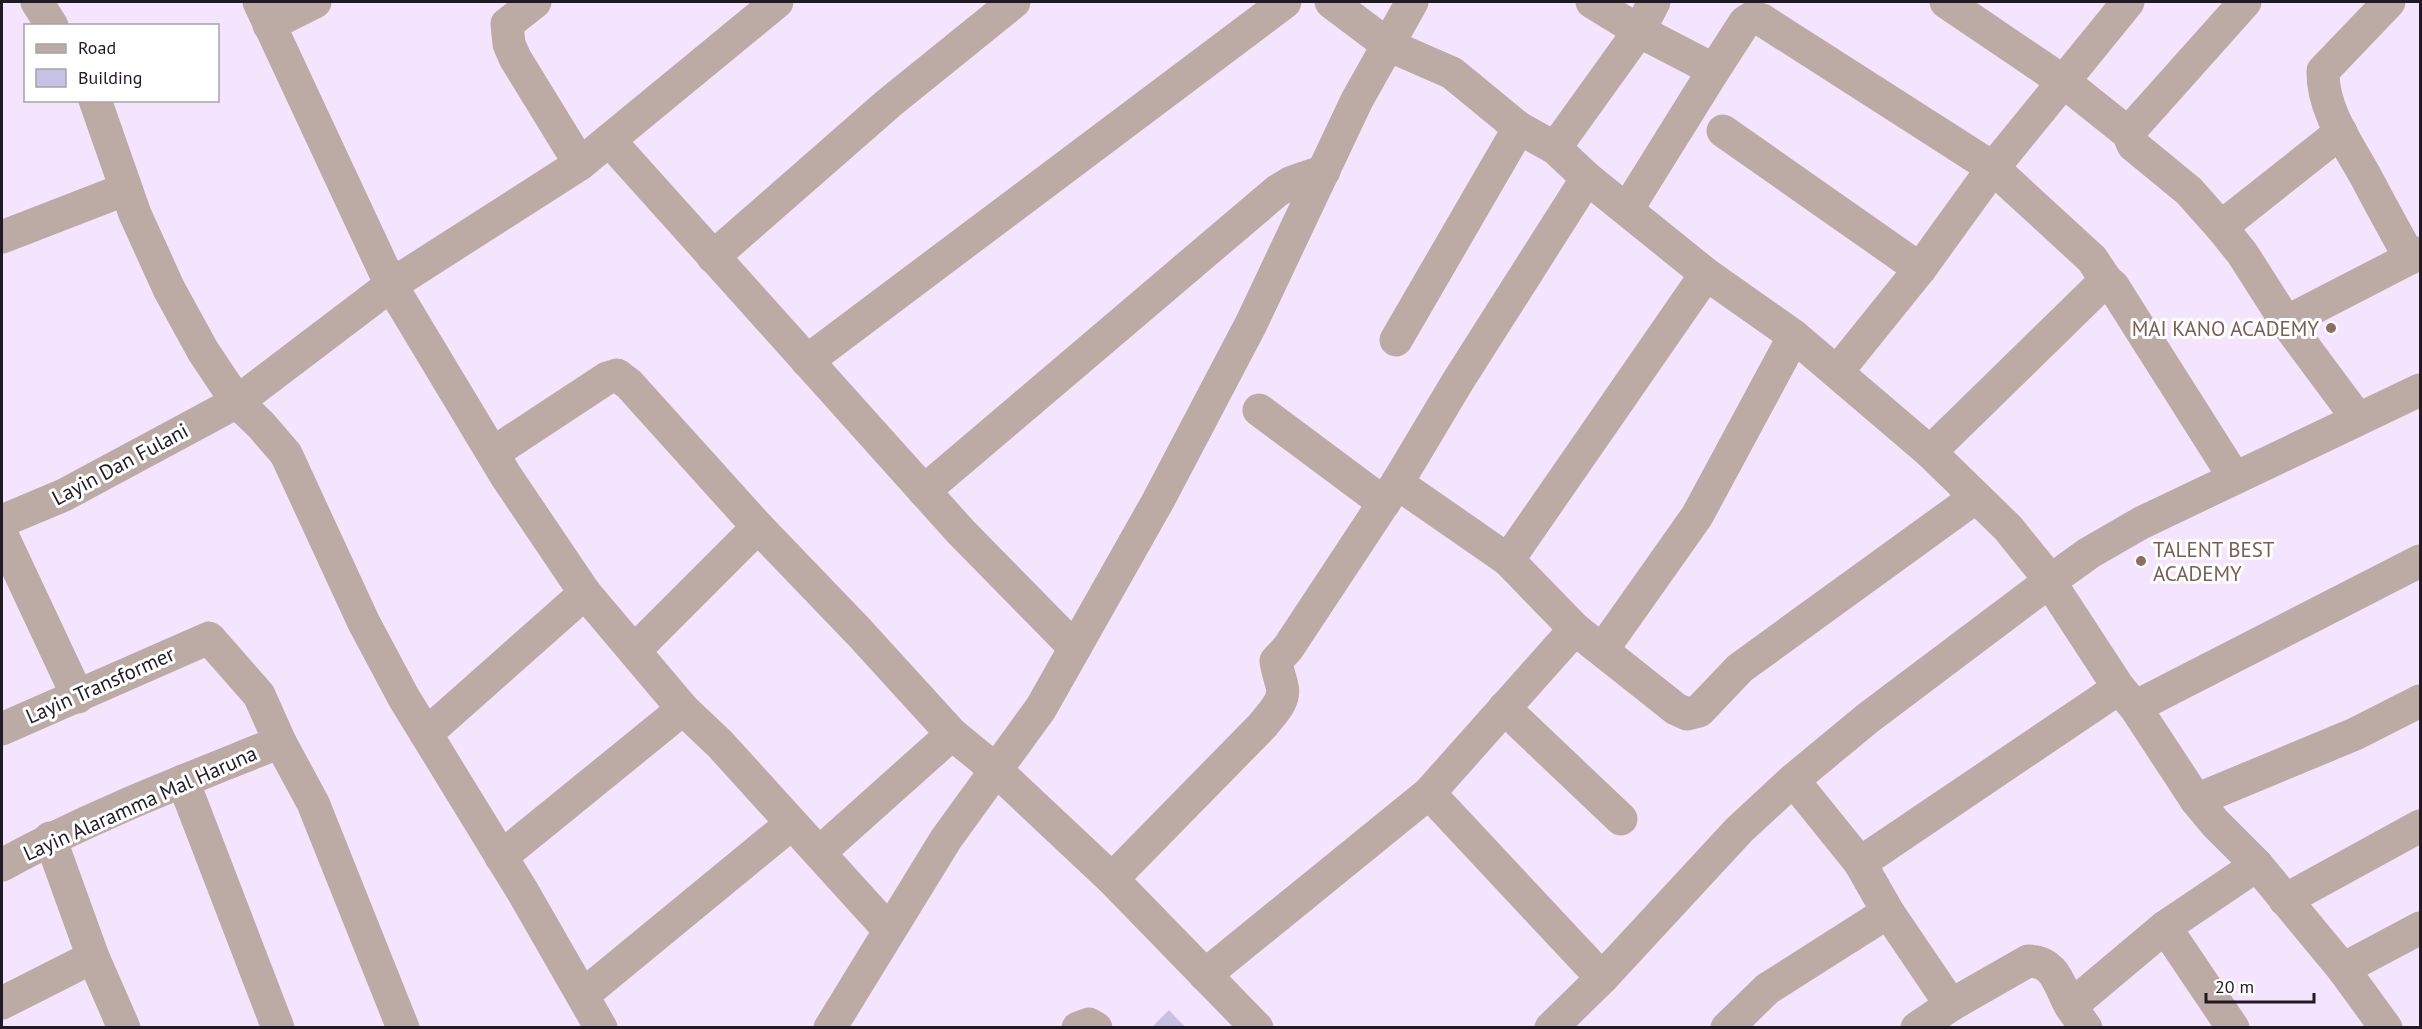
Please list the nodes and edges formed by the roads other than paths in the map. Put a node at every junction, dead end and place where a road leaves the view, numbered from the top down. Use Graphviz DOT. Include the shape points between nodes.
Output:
graph roads {
  1 [pos="37,2"];
  2 [pos="315,2"];
  3 [pos="535,2"];
  4 [pos="777,2"];
  5 [pos="1014,2"];
  6 [pos="1285,2"];
  7 [pos="1331,2"];
  8 [pos="1412,2"];
  9 [pos="1592,2"];
  10 [pos="1654,2"];
  11 [pos="1946,2"];
  12 [pos="2128,2"];
  13 [pos="2244,2"];
  14 [pos="2389,2"];
  15 [pos="264,14"];
  16 [pos="51,24"];
  17 [pos="1639,31"];
  18 [pos="1388,45"];
  19 [pos="1714,70"];
  20 [pos="2064,82"];
  21 [pos="97,102"];
  22 [pos="1519,128"];
  23 [pos="1723,131"];
  24 [pos="2341,132"];
  25 [pos="2128,133"];
  26 [pos="609,140"];
  27 [pos="1555,148"];
  28 [pos="580,164"];
  29 [pos="1993,168"];
  30 [pos="1324,171"];
  31 [pos="1587,178"];
  32 [pos="126,189"];
  33 [pos="1628,208"];
  34 [pos="2221,227"];
  35 [pos="2,237"];
  36 [pos="2415,256"];
  37 [pos="713,257"];
  38 [pos="1920,269"];
  39 [pos="1706,274"];
  40 [pos="2106,280"];
  41 [pos="391,285"];
  42 [pos="2286,322"];
  43 [pos="1794,336"];
  44 [pos="1396,340"];
  45 [pos="807,361"];
  46 [pos="1837,372"];
  47 [pos="2421,390"];
  48 [pos="237,402"];
  49 [pos="1259,410"];
  50 [pos="2358,419"];
  51 [pos="1930,452"];
  52 [pos="493,453"];
  53 [pos="2234,477"];
  54 [pos="924,491"];
  55 [pos="1391,493"];
  56 [pos="1977,497"];
  57 [pos="2,521"];
  58 [pos="758,527"];
  59 [pos="2,535"];
  60 [pos="1508,560"];
  61 [pos="2421,561"];
  62 [pos="2050,581"];
  63 [pos="585,593"];
  64 [pos="1575,628"];
  65 [pos="1075,648"];
  66 [pos="1603,649"];
  67 [pos="634,650"];
  68 [pos="78,697"];
  69 [pos="2127,697"];
  70 [pos="2421,700"];
  71 [pos="1504,708"];
  72 [pos="683,709"];
  73 [pos="2,729"];
  74 [pos="426,734"];
  75 [pos="952,734"];
  76 [pos="280,742"];
  77 [pos="996,770"];
  78 [pos="1793,780"];
  79 [pos="183,781"];
  80 [pos="1429,793"];
  81 [pos="2196,800"];
  82 [pos="1621,819"];
  83 [pos="791,824"];
  84 [pos="2421,826"];
  85 [pos="50,838"];
  86 [pos="820,852"];
  87 [pos="501,857"];
  88 [pos="1860,863"];
  89 [pos="2257,865"];
  90 [pos="2,866"];
  91 [pos="1112,879"];
  92 [pos="2285,900"];
  93 [pos="1888,912"];
  94 [pos="2165,927"];
  95 [pos="2421,928"];
  96 [pos="889,930"];
  97 [pos="93,957"];
  98 [pos="2343,969"];
  99 [pos="1205,975"];
  100 [pos="1602,978"];
  101 [pos="583,995"];
  102 [pos="2,1003"];
  103 [pos="1951,1005"];
  104 [pos="2078,1017"];
  105 [pos="1920,1027"];
  106 [pos="124,1028"];
  107 [pos="278,1028"];
  108 [pos="403,1028"];
  109 [pos="601,1028"];
  110 [pos="830,1028"];
  111 [pos="1078,1028"];
  112 [pos="1096,1028"];
  113 [pos="1257,1028"];
  114 [pos="1551,1028"];
  115 [pos="1727,1028"];
  116 [pos="2234,1028"];
  117 [pos="2386,1028"];
  1 -- 16 [label="street"];
  2 -- 15 [label="street"];
  3 -- 28 [label="street" via="507,24 509,44"];
  4 -- 26 [label="street, Layin Dan Fulani"];
  5 -- 37 [label="street" via="889,103"];
  6 -- 45 [label="street"];
  7 -- 18 [label="street"];
  8 -- 18 [label="street"];
  9 -- 17 [label="street"];
  10 -- 17 [label="street"];
  11 -- 20 [label="street"];
  12 -- 20 [label="street"];
  13 -- 25 [label="street"];
  14 -- 24 [label="street" via="2323,71 2325,93"];
  15 -- 41 [label="street"];
  17 -- 19 [label="street"];
  17 -- 27 [label="street"];
  18 -- 22 [label="street" via="1452,73"];
  18 -- 30 [label="street"];
  19 -- 29 [label="street" via="1749,18 1762,20"];
  19 -- 33 [label="street"];
  20 -- 25 [label="street"];
  20 -- 29 [label="street"];
  21 -- 32 [label="street"];
  22 -- 27 [label="street"];
  22 -- 44 [label="street"];
  23 -- 38 [label="street"];
  24 -- 34 [label="street"];
  24 -- 36 [label="street"];
  25 -- 34 [label="street" via="2133,145 2189,191"];
  26 -- 28 [label="street, Layin Dan Fulani"];
  26 -- 37 [label="street"];
  27 -- 31 [label="street"];
  28 -- 41 [label="street, Layin Dan Fulani"];
  29 -- 38 [label="street"];
  29 -- 40 [label="street" via="2092,259"];
  30 -- 54 [label="street" via="1277,191"];
  30 -- 65 [label="street" via="1251,324"];
  31 -- 33 [label="street"];
  31 -- 55 [label="street"];
  32 -- 35 [label="street"];
  32 -- 48 [label="street" via="169,289"];
  33 -- 39 [label="street"];
  34 -- 42 [label="street"];
  36 -- 42 [label="street"];
  37 -- 45 [label="street"];
  38 -- 46 [label="street"];
  39 -- 43 [label="street"];
  39 -- 60 [label="street"];
  40 -- 51 [label="street"];
  40 -- 53 [label="street"];
  41 -- 48 [label="street, Layin Dan Fulani"];
  41 -- 52 [label="street"];
  42 -- 50 [label="street"];
  43 -- 46 [label="street"];
  43 -- 66 [label="street" via="1697,516"];
  45 -- 54 [label="street"];
  46 -- 51 [label="street"];
  47 -- 50 [label="street"];
  48 -- 57 [label="street, Layin Dan Fulani" via="64,495"];
  48 -- 74 [label="street" via="286,454 364,623"];
  49 -- 55 [label="street"];
  50 -- 53 [label="street"];
  51 -- 56 [label="street"];
  52 -- 58 [label="street" via="617,375"];
  52 -- 63 [label="street"];
  53 -- 62 [label="street" via="2115,538"];
  54 -- 65 [label="street"];
  55 -- 60 [label="street"];
  55 -- 91 [label="street" via="1276,661 1283,686 1282,700 1263,725"];
  56 -- 62 [label="street" via="2008,528"];
  56 -- 66 [label="street" via="1740,668 1700,711 1687,714 1676,710"];
  58 -- 67 [label="street"];
  58 -- 75 [label="street"];
  59 -- 68 [label="street"];
  60 -- 64 [label="street"];
  61 -- 69 [label="street"];
  62 -- 69 [label="street"];
  62 -- 78 [label="street" via="1868,718"];
  63 -- 67 [label="street"];
  63 -- 74 [label="street"];
  64 -- 66 [label="street"];
  64 -- 71 [label="street"];
  65 -- 77 [label="street" via="1041,708"];
  67 -- 72 [label="street"];
  68 -- 73 [label="street, Layin Transformer"];
  68 -- 76 [label="street, Layin Transformer" via="210,638 259,695"];
  69 -- 81 [label="street"];
  69 -- 88 [label="street"];
  70 -- 81 [label="street" via="2355,734"];
  71 -- 80 [label="street"];
  71 -- 82 [label="street"];
  72 -- 83 [label="street" via="720,744"];
  72 -- 87 [label="street"];
  74 -- 87 [label="street"];
  75 -- 77 [label="street"];
  75 -- 86 [label="street"];
  76 -- 79 [label="street, Layin Alaramma Mal Haruna"];
  76 -- 108 [label="street" via="312,803"];
  77 -- 91 [label="street"];
  77 -- 96 [label="street" via="946,839"];
  78 -- 88 [label="street"];
  78 -- 100 [label="street" via="1739,830"];
  79 -- 85 [label="street, Layin Alaramma Mal Haruna"];
  79 -- 107 [label="street"];
  80 -- 99 [label="street"];
  80 -- 100 [label="street"];
  81 -- 89 [label="street"];
  83 -- 86 [label="street"];
  83 -- 101 [label="street"];
  84 -- 92 [label="street"];
  85 -- 90 [label="street, Layin Alaramma Mal Haruna"];
  85 -- 97 [label="street"];
  86 -- 96 [label="street"];
  87 -- 101 [label="street"];
  88 -- 93 [label="street"];
  89 -- 92 [label="street"];
  89 -- 94 [label="street"];
  91 -- 99 [label="street"];
  92 -- 98 [label="street"];
  93 -- 103 [label="street"];
  93 -- 115 [label="street" via="1767,990"];
  94 -- 104 [label="street"];
  94 -- 116 [label="street"];
  95 -- 98 [label="street"];
  96 -- 110 [label="street"];
  97 -- 102 [label="street"];
  97 -- 106 [label="street"];
  98 -- 117 [label="street"];
  99 -- 113 [label="street"];
  100 -- 114 [label="street"];
  101 -- 109 [label="street"];
  103 -- 104 [label="street" via="2028,961 2037,961 2047,965 2059,979"];
  103 -- 105 [label="street"];
  111 -- 112 [label="street" via="1089,1024"];
}
